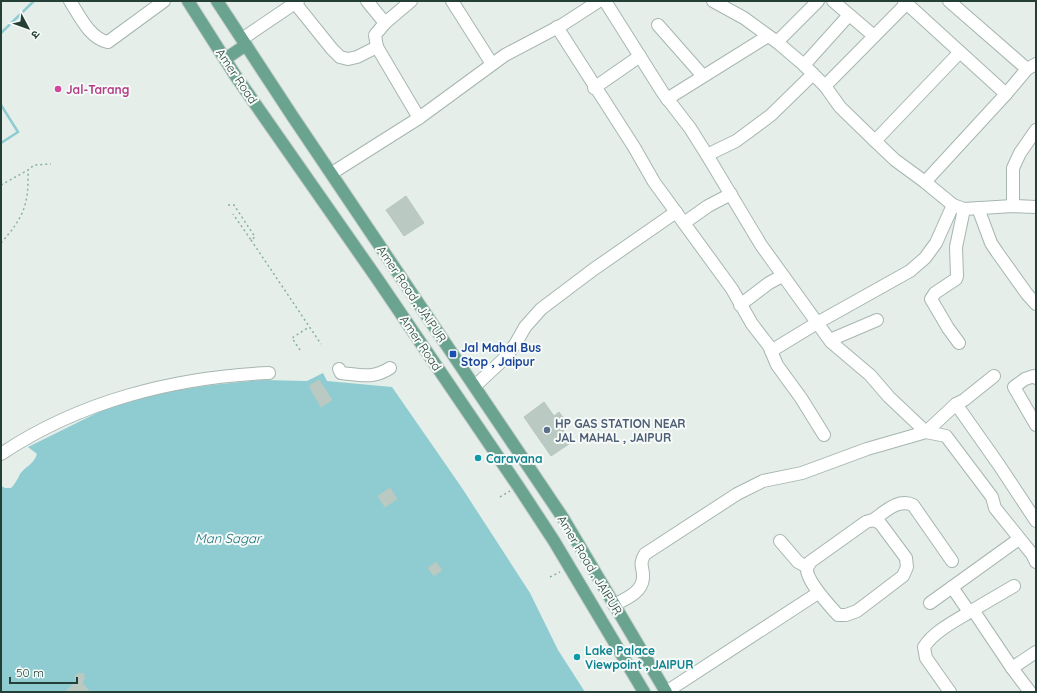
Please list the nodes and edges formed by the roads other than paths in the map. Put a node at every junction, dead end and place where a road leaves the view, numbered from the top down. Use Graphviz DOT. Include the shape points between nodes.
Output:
graph roads {
  1 [pos="70,1"];
  2 [pos="164,1"];
  3 [pos="188,1"];
  4 [pos="217,1"];
  5 [pos="367,1"];
  6 [pos="412,1"];
  7 [pos="452,1"];
  8 [pos="599,1"];
  9 [pos="605,1"];
  10 [pos="713,1"];
  11 [pos="818,1"];
  12 [pos="833,1"];
  13 [pos="949,1"];
  14 [pos="297,2"];
  15 [pos="905,2"];
  16 [pos="849,15"];
  17 [pos="385,23"];
  18 [pos="658,25"];
  19 [pos="557,27"];
  20 [pos="874,36"];
  21 [pos="772,39"];
  22 [pos="244,42"];
  23 [pos="377,47"];
  24 [pos="960,52"];
  25 [pos="640,56"];
  26 [pos="225,59"];
  27 [pos="492,64"];
  28 [pos="804,65"];
  29 [pos="1032,67"];
  30 [pos="814,74"];
  31 [pos="703,76"];
  32 [pos="825,86"];
  33 [pos="594,88"];
  34 [pos="1006,94"];
  35 [pos="667,99"];
  36 [pos="419,118"];
  37 [pos="1036,130"];
  38 [pos="875,141"];
  39 [pos="707,154"];
  40 [pos="332,173"];
  41 [pos="926,182"];
  42 [pos="731,194"];
  43 [pos="952,205"];
  44 [pos="1013,206"];
  45 [pos="1036,207"];
  46 [pos="978,208"];
  47 [pos="964,209"];
  48 [pos="676,212"];
  49 [pos="684,223"];
  50 [pos="782,276"];
  51 [pos="1036,304"];
  52 [pos="740,305"];
  53 [pos="877,320"];
  54 [pos="817,323"];
  55 [pos="830,340"];
  56 [pos="959,343"];
  57 [pos="771,351"];
  58 [pos="390,368"];
  59 [pos="339,369"];
  60 [pos="269,373"];
  61 [pos="994,376"];
  62 [pos="1036,378"];
  63 [pos="475,386"];
  64 [pos="485,400"];
  65 [pos="956,404"];
  66 [pos="468,412"];
  67 [pos="1036,425"];
  68 [pos="926,432"];
  69 [pos="824,435"];
  70 [pos="1,454"];
  71 [pos="873,520"];
  72 [pos="1036,521"];
  73 [pos="1019,539"];
  74 [pos="780,541"];
  75 [pos="952,561"];
  76 [pos="1036,562"];
  77 [pos="807,566"];
  78 [pos="1014,586"];
  79 [pos="952,587"];
  80 [pos="818,593"];
  81 [pos="930,603"];
  82 [pos="614,605"];
  83 [pos="971,611"];
  84 [pos="1036,652"];
  85 [pos="1012,668"];
  86 [pos="644,692"];
  87 [pos="666,692"];
  88 [pos="950,692"];
  89 [pos="1030,692"];
  1 -- 2 [label="street" via="91,32 101,41 108,42"];
  3 -- 26 [label="main road, Amer Road"];
  4 -- 22 [label="main road, Amer Road , JAIPUR"];
  5 -- 17 [label="street"];
  6 -- 17 [label="street"];
  7 -- 27 [label="street"];
  8 -- 19 [label="street"];
  9 -- 25 [label="street"];
  10 -- 21 [label="street" via="744,18"];
  11 -- 21 [label="street"];
  12 -- 16 [label="street"];
  13 -- 29 [label="street"];
  14 -- 22 [label="street"];
  14 -- 23 [label="street" via="340,57 357,57"];
  15 -- 20 [label="street"];
  15 -- 24 [label="street"];
  16 -- 20 [label="street"];
  16 -- 28 [label="street"];
  17 -- 23 [label="street" via="376,34"];
  18 -- 31 [label="street"];
  19 -- 27 [label="street"];
  19 -- 33 [label="street"];
  20 -- 32 [label="street"];
  21 -- 28 [label="street"];
  21 -- 31 [label="street"];
  22 -- 26 [label="main road"];
  22 -- 40 [label="main road, Amer Road , JAIPUR"];
  23 -- 36 [label="street"];
  24 -- 34 [label="street"];
  24 -- 38 [label="street"];
  25 -- 33 [label="street"];
  25 -- 35 [label="street"];
  26 -- 66 [label="main road, Amer Road"];
  27 -- 36 [label="street"];
  28 -- 30 [label="street"];
  29 -- 34 [label="street"];
  30 -- 32 [label="street"];
  30 -- 39 [label="street" via="771,115 736,141"];
  31 -- 35 [label="street"];
  32 -- 38 [label="street" via="840,107"];
  33 -- 48 [label="street"];
  34 -- 41 [label="street"];
  35 -- 39 [label="street"];
  36 -- 40 [label="street"];
  37 -- 44 [label="street" via="1013,168"];
  38 -- 41 [label="street" via="895,160"];
  39 -- 42 [label="street"];
  40 -- 63 [label="main road, Amer Road , JAIPUR"];
  41 -- 43 [label="street"];
  42 -- 49 [label="street"];
  42 -- 50 [label="street"];
  43 -- 47 [label="street"];
  43 -- 54 [label="street" via="936,243 925,258 910,271"];
  44 -- 45 [label="street"];
  44 -- 46 [label="street"];
  46 -- 47 [label="street"];
  46 -- 51 [label="street" via="996,252"];
  47 -- 56 [label="street" via="956,247 956,280 934,293 931,300"];
  48 -- 49 [label="street"];
  48 -- 63 [label="street" via="594,269 541,310 525,327 506,357"];
  49 -- 52 [label="street" via="732,289"];
  50 -- 52 [label="street"];
  50 -- 54 [label="street"];
  52 -- 57 [label="street"];
  53 -- 55 [label="street"];
  54 -- 55 [label="street"];
  54 -- 57 [label="street"];
  55 -- 68 [label="street" via="870,375"];
  57 -- 69 [label="street" via="777,366"];
  58 -- 59 [label="street" via="371,376 341,373"];
  60 -- 70 [label="street" via="228,375 146,390 91,409 45,429"];
  61 -- 65 [label="street"];
  62 -- 67 [label="street" via="1034,376 1025,379 1014,387"];
  63 -- 64 [label="main road, Amer Road , JAIPUR"];
  64 -- 66 [label="main road"];
  64 -- 82 [label="main road, Amer Road , JAIPUR" via="563,518"];
  65 -- 68 [label="street"];
  65 -- 72 [label="street"];
  66 -- 86 [label="main road, Amer Road" via="554,541"];
  68 -- 73 [label="street" via="946,436 992,497 995,508"];
  68 -- 82 [label="street" via="802,473 763,481 738,494 645,554 641,559 641,586 636,592"];
  71 -- 75 [label="street" via="896,505 904,502 913,504"];
  71 -- 77 [label="street" via="866,522"];
  71 -- 80 [label="street" via="880,523 906,558 907,567 903,576 857,611 846,616 838,615"];
  73 -- 76 [label="street"];
  73 -- 79 [label="street"];
  74 -- 77 [label="street" via="798,562"];
  77 -- 80 [label="street"];
  78 -- 83 [label="street"];
  79 -- 81 [label="street"];
  79 -- 83 [label="street"];
  80 -- 87 [label="street"];
  82 -- 87 [label="main road, Amer Road , JAIPUR"];
  83 -- 85 [label="street"];
  83 -- 88 [label="street" via="939,632 924,647 926,658"];
  84 -- 85 [label="street"];
  85 -- 89 [label="street"];
}
